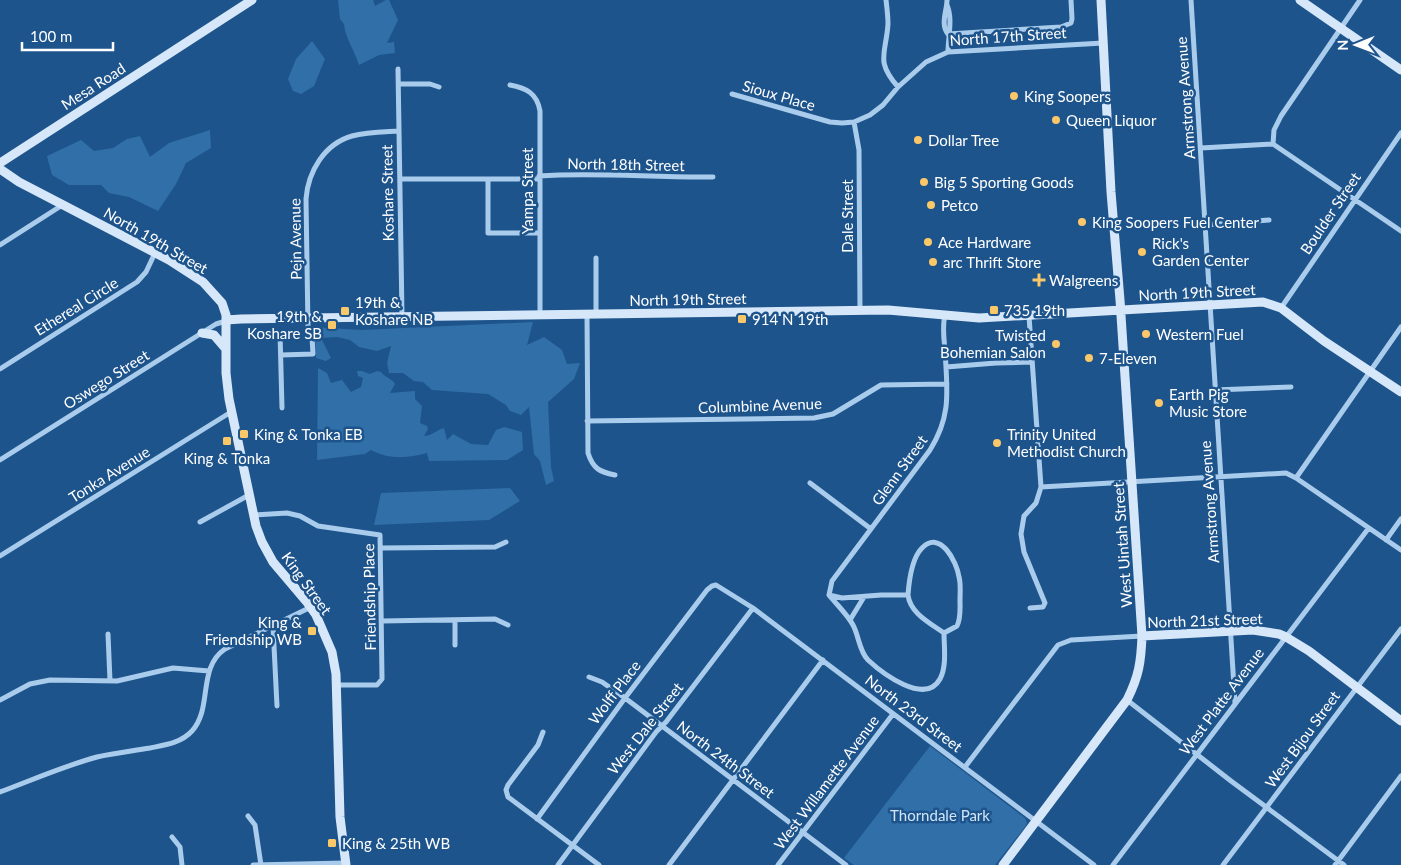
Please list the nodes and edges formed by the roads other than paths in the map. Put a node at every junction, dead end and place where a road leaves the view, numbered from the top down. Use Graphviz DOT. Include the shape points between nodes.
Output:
graph roads {
  1 [pos="252,0"];
  2 [pos="886,0"];
  3 [pos="1071,0"];
  4 [pos="1102,0"];
  5 [pos="1191,0"];
  6 [pos="1300,0"];
  7 [pos="1360,0"];
  8 [pos="947,3"];
  9 [pos="1340,28"];
  10 [pos="948,34"];
  11 [pos="1103,43"];
  12 [pos="948,52"];
  13 [pos="398,69"];
  14 [pos="1401,70"];
  15 [pos="398,84"];
  16 [pos="510,85"];
  17 [pos="439,87"];
  18 [pos="898,87"];
  19 [pos="732,94"];
  20 [pos="819,120"];
  21 [pos="854,122"];
  22 [pos="399,132"];
  23 [pos="1401,133"];
  24 [pos="1273,144"];
  25 [pos="1202,148"];
  26 [pos="0,163"];
  27 [pos="0,169"];
  28 [pos="539,178"];
  29 [pos="713,178"];
  30 [pos="400,179"];
  31 [pos="488,179"];
  32 [pos="1355,199"];
  33 [pos="64,204"];
  34 [pos="1268,220"];
  35 [pos="1205,225"];
  36 [pos="1401,231"];
  37 [pos="539,233"];
  38 [pos="0,245"];
  39 [pos="155,253"];
  40 [pos="596,258"];
  41 [pos="1210,304"];
  42 [pos="1281,308"];
  43 [pos="1121,310"];
  44 [pos="860,311"];
  45 [pos="540,314"];
  46 [pos="591,314"];
  47 [pos="402,316"];
  48 [pos="945,316"];
  49 [pos="1029,316"];
  50 [pos="308,318"];
  51 [pos="226,320"];
  52 [pos="1401,327"];
  53 [pos="202,333"];
  54 [pos="280,333"];
  55 [pos="226,350"];
  56 [pos="281,355"];
  57 [pos="1032,362"];
  58 [pos="946,368"];
  59 [pos="0,369"];
  60 [pos="1370,372"];
  61 [pos="947,384"];
  62 [pos="1291,387"];
  63 [pos="1215,390"];
  64 [pos="1401,392"];
  65 [pos="282,408"];
  66 [pos="231,412"];
  67 [pos="587,421"];
  68 [pos="0,460"];
  69 [pos="616,475"];
  70 [pos="1220,476"];
  71 [pos="1296,478"];
  72 [pos="1131,482"];
  73 [pos="810,484"];
  74 [pos="1041,487"];
  75 [pos="249,495"];
  76 [pos="254,515"];
  77 [pos="1401,519"];
  78 [pos="200,522"];
  79 [pos="1368,528"];
  80 [pos="871,529"];
  81 [pos="1386,540"];
  82 [pos="506,542"];
  83 [pos="380,548"];
  84 [pos="1401,550"];
  85 [pos="0,556"];
  86 [pos="716,585"];
  87 [pos="829,595"];
  88 [pos="908,595"];
  89 [pos="864,597"];
  90 [pos="311,607"];
  91 [pos="754,608"];
  92 [pos="1030,608"];
  93 [pos="455,620"];
  94 [pos="850,620"];
  95 [pos="382,621"];
  96 [pos="508,624"];
  97 [pos="273,626"];
  98 [pos="1401,629"];
  99 [pos="1230,631"];
  100 [pos="944,633"];
  101 [pos="108,634"];
  102 [pos="1142,636"];
  103 [pos="1286,637"];
  104 [pos="455,645"];
  105 [pos="823,660"];
  106 [pos="209,671"];
  107 [pos="590,677"];
  108 [pos="110,681"];
  109 [pos="336,685"];
  110 [pos="1356,688"];
  111 [pos="625,698"];
  112 [pos="0,700"];
  113 [pos="1127,700"];
  114 [pos="1235,703"];
  115 [pos="278,706"];
  116 [pos="893,714"];
  117 [pos="1401,721"];
  118 [pos="661,727"];
  119 [pos="543,732"];
  120 [pos="1196,754"];
  121 [pos="44,768"];
  122 [pos="965,768"];
  123 [pos="47,774"];
  124 [pos="1401,776"];
  125 [pos="732,779"];
  126 [pos="0,792"];
  127 [pos="1268,807"];
  128 [pos="248,816"];
  129 [pos="537,819"];
  130 [pos="1036,821"];
  131 [pos="802,832"];
  132 [pos="172,837"];
  133 [pos="573,846"];
  134 [pos="1336,863"];
  135 [pos="345,864"];
  136 [pos="182,865"];
  137 [pos="253,865"];
  138 [pos="260,865"];
  139 [pos="558,865"];
  140 [pos="599,865"];
  141 [pos="669,865"];
  142 [pos="778,865"];
  143 [pos="846,865"];
  144 [pos="1002,865"];
  145 [pos="1094,865"];
  146 [pos="1113,865"];
  147 [pos="1223,865"];
  148 [pos="1344,865"];
  1 -- 26 [label="street, Mesa Road"];
  2 -- 18 [label="street" via="888,24 884,62 887,73"];
  3 -- 10 [label="street" via="1071,23 1061,27"];
  4 -- 11 [label="street, West Uintah Street"];
  5 -- 25 [label="street, Armstrong Avenue"];
  6 -- 9 [label="street"];
  7 -- 9 [label="street"];
  8 -- 10 [label="street"];
  9 -- 14 [label="street"];
  9 -- 24 [label="street" via="1281,116 1274,130"];
  10 -- 12 [label="street"];
  11 -- 12 [label="street, North 17th Street"];
  11 -- 43 [label="street, West Uintah Street"];
  12 -- 18 [label="street, North 17th Street" via="926,62"];
  13 -- 15 [label="street, Koshare Street"];
  15 -- 17 [label="street"];
  15 -- 22 [label="street, Koshare Street"];
  16 -- 28 [label="street, Yampa Street" via="530,91 539,107"];
  18 -- 21 [label="street, North 17th Street" via="883,105"];
  19 -- 20 [label="street, Sioux Place"];
  20 -- 21 [label="street, North 17th Street"];
  21 -- 44 [label="street, Dale Street" via="859,150"];
  22 -- 30 [label="street, Koshare Street"];
  22 -- 50 [label="street, Pejn Avenue" via="374,132 350,137 326,152 315,166 306,199"];
  23 -- 32 [label="street, Boulder Street"];
  24 -- 25 [label="street"];
  24 -- 32 [label="street"];
  25 -- 35 [label="street, Armstrong Avenue"];
  27 -- 33 [label="street, North 19th Street"];
  28 -- 29 [label="street, North 18th Street" via="574,174"];
  28 -- 31 [label="street, North 18th Street"];
  28 -- 37 [label="street, Yampa Street"];
  30 -- 31 [label="street, North 18th Street"];
  30 -- 47 [label="street, Koshare Street"];
  31 -- 37 [label="street" via="488,233"];
  32 -- 36 [label="street"];
  32 -- 42 [label="street, Boulder Street"];
  33 -- 38 [label="street"];
  33 -- 39 [label="street, North 19th Street"];
  34 -- 35 [label="street"];
  35 -- 41 [label="street, Armstrong Avenue"];
  37 -- 45 [label="street, Yampa Street"];
  39 -- 51 [label="street, North 19th Street" via="212,290 226,311"];
  39 -- 59 [label="street, Ethereal Circle" via="137,282"];
  40 -- 46 [label="street"];
  41 -- 42 [label="street, North 19th Street" via="1263,302"];
  41 -- 43 [label="street, North 19th Street"];
  41 -- 63 [label="street, Armstrong Avenue"];
  42 -- 60 [label="street, North 19th Street"];
  43 -- 49 [label="street, North 19th Street"];
  43 -- 72 [label="street, West Uintah Street"];
  44 -- 46 [label="street, North 19th Street"];
  44 -- 48 [label="street, North 19th Street" via="910,311"];
  45 -- 46 [label="street, North 19th Street"];
  45 -- 47 [label="street, North 19th Street"];
  46 -- 67 [label="street"];
  47 -- 50 [label="street, North 19th Street"];
  48 -- 49 [label="street, North 19th Street"];
  48 -- 58 [label="street, Glenn Street"];
  49 -- 57 [label="street"];
  50 -- 51 [label="street, North 19th Street"];
  50 -- 56 [label="street, Pejn Avenue" via="313,354"];
  51 -- 53 [label="street, Oswego Street"];
  51 -- 55 [label="street, King Street"];
  52 -- 60 [label="street"];
  53 -- 55 [label="street" via="214,335"];
  53 -- 68 [label="street, Oswego Street"];
  54 -- 56 [label="street"];
  55 -- 66 [label="street, King Street"];
  56 -- 65 [label="street"];
  57 -- 58 [label="street"];
  57 -- 74 [label="street"];
  58 -- 61 [label="street, Glenn Street"];
  60 -- 64 [label="street, North 19th Street"];
  60 -- 71 [label="street"];
  61 -- 67 [label="street, Columbine Avenue" via="881,385 821,418"];
  61 -- 80 [label="street, Glenn Street" via="946,412 938,436"];
  62 -- 63 [label="street"];
  63 -- 70 [label="street, Armstrong Avenue"];
  66 -- 75 [label="street, King Street"];
  66 -- 85 [label="street, Tonka Avenue"];
  67 -- 69 [label="street" via="590,460 602,472"];
  70 -- 71 [label="street" via="1286,472"];
  70 -- 72 [label="street"];
  70 -- 99 [label="street, Armstrong Avenue"];
  71 -- 79 [label="street"];
  72 -- 74 [label="street"];
  72 -- 102 [label="street, West Uintah Street"];
  73 -- 80 [label="street"];
  74 -- 92 [label="street" via="1036,503 1026,513 1021,527 1024,552 1045,602 1043,607"];
  75 -- 76 [label="street, King Street"];
  75 -- 78 [label="street"];
  76 -- 83 [label="street, Friendship Place" via="287,513 318,526 380,535"];
  76 -- 90 [label="street, King Street" via="273,562"];
  77 -- 81 [label="street"];
  79 -- 81 [label="street"];
  79 -- 103 [label="street, West Platte Avenue"];
  80 -- 87 [label="street, Glenn Street" via="832,581"];
  81 -- 84 [label="street"];
  82 -- 83 [label="street" via="495,547"];
  83 -- 95 [label="street, Friendship Place"];
  86 -- 91 [label="street, North 23rd Street"];
  86 -- 111 [label="street, Wolff Place" via="707,590"];
  87 -- 89 [label="street"];
  87 -- 94 [label="street"];
  88 -- 89 [label="street"];
  88 -- 100 [label="street" via="917,613"];
  88 -- 100 [label="street" via="913,566 921,548 930,543 943,546 959,574 960,616 957,626"];
  89 -- 94 [label="street"];
  90 -- 97 [label="street"];
  90 -- 109 [label="street, King Street" via="332,652"];
  91 -- 105 [label="street, North 23rd Street"];
  91 -- 118 [label="street, West Dale Street"];
  93 -- 95 [label="street"];
  93 -- 96 [label="street" via="495,619"];
  93 -- 104 [label="street"];
  94 -- 100 [label="street" via="868,660 900,683 914,688 929,687 940,680 944,667"];
  95 -- 109 [label="street, Friendship Place" via="380,683"];
  97 -- 106 [label="street" via="220,652"];
  97 -- 115 [label="street"];
  98 -- 110 [label="street, West Bijou Street"];
  99 -- 102 [label="street, North 21st Street"];
  99 -- 103 [label="street, North 21st Street" via="1253,630"];
  99 -- 114 [label="street, Armstrong Avenue"];
  101 -- 108 [label="street"];
  102 -- 113 [label="street, West Uintah Street" via="1138,678"];
  102 -- 122 [label="street, North 21st Street" via="1071,640 1061,644 1052,651"];
  103 -- 110 [label="street, North 21st Street" via="1310,651"];
  103 -- 114 [label="street, West Platte Avenue"];
  105 -- 116 [label="street, North 23rd Street"];
  105 -- 125 [label="street"];
  106 -- 108 [label="street" via="173,668"];
  106 -- 123 [label="street" via="199,722 186,737 169,744 99,757"];
  107 -- 111 [label="street, North 24th Street"];
  108 -- 112 [label="street" via="50,680 30,684"];
  109 -- 135 [label="street, King Street" via="340,817"];
  110 -- 117 [label="street, North 21st Street"];
  110 -- 127 [label="street, West Bijou Street"];
  111 -- 118 [label="street, North 24th Street"];
  111 -- 129 [label="street, Wolff Place"];
  113 -- 120 [label="street"];
  113 -- 130 [label="street, West Uintah Street"];
  114 -- 120 [label="street, West Platte Avenue"];
  116 -- 122 [label="street, North 23rd Street"];
  116 -- 131 [label="street, West Willamette Avenue"];
  118 -- 125 [label="street, North 24th Street"];
  118 -- 133 [label="street, West Dale Street"];
  119 -- 129 [label="street" via="538,745 506,790 508,797"];
  120 -- 127 [label="street"];
  120 -- 146 [label="street, West Platte Avenue"];
  121 -- 123 [label="street"];
  122 -- 130 [label="street, North 23rd Street"];
  123 -- 126 [label="street"];
  124 -- 134 [label="street"];
  125 -- 131 [label="street, North 24th Street"];
  125 -- 141 [label="street"];
  127 -- 134 [label="street"];
  127 -- 147 [label="street, West Bijou Street"];
  128 -- 138 [label="street" via="255,826"];
  129 -- 133 [label="street"];
  130 -- 144 [label="street, West Uintah Street"];
  130 -- 145 [label="street, North 23rd Street"];
  131 -- 142 [label="street, West Willamette Avenue"];
  131 -- 143 [label="street, North 24th Street"];
  132 -- 136 [label="street" via="180,847"];
  133 -- 139 [label="street, West Dale Street"];
  133 -- 140 [label="street"];
  134 -- 148 [label="street"];
  135 -- 138 [label="street"];
  137 -- 138 [label="street"];
}
